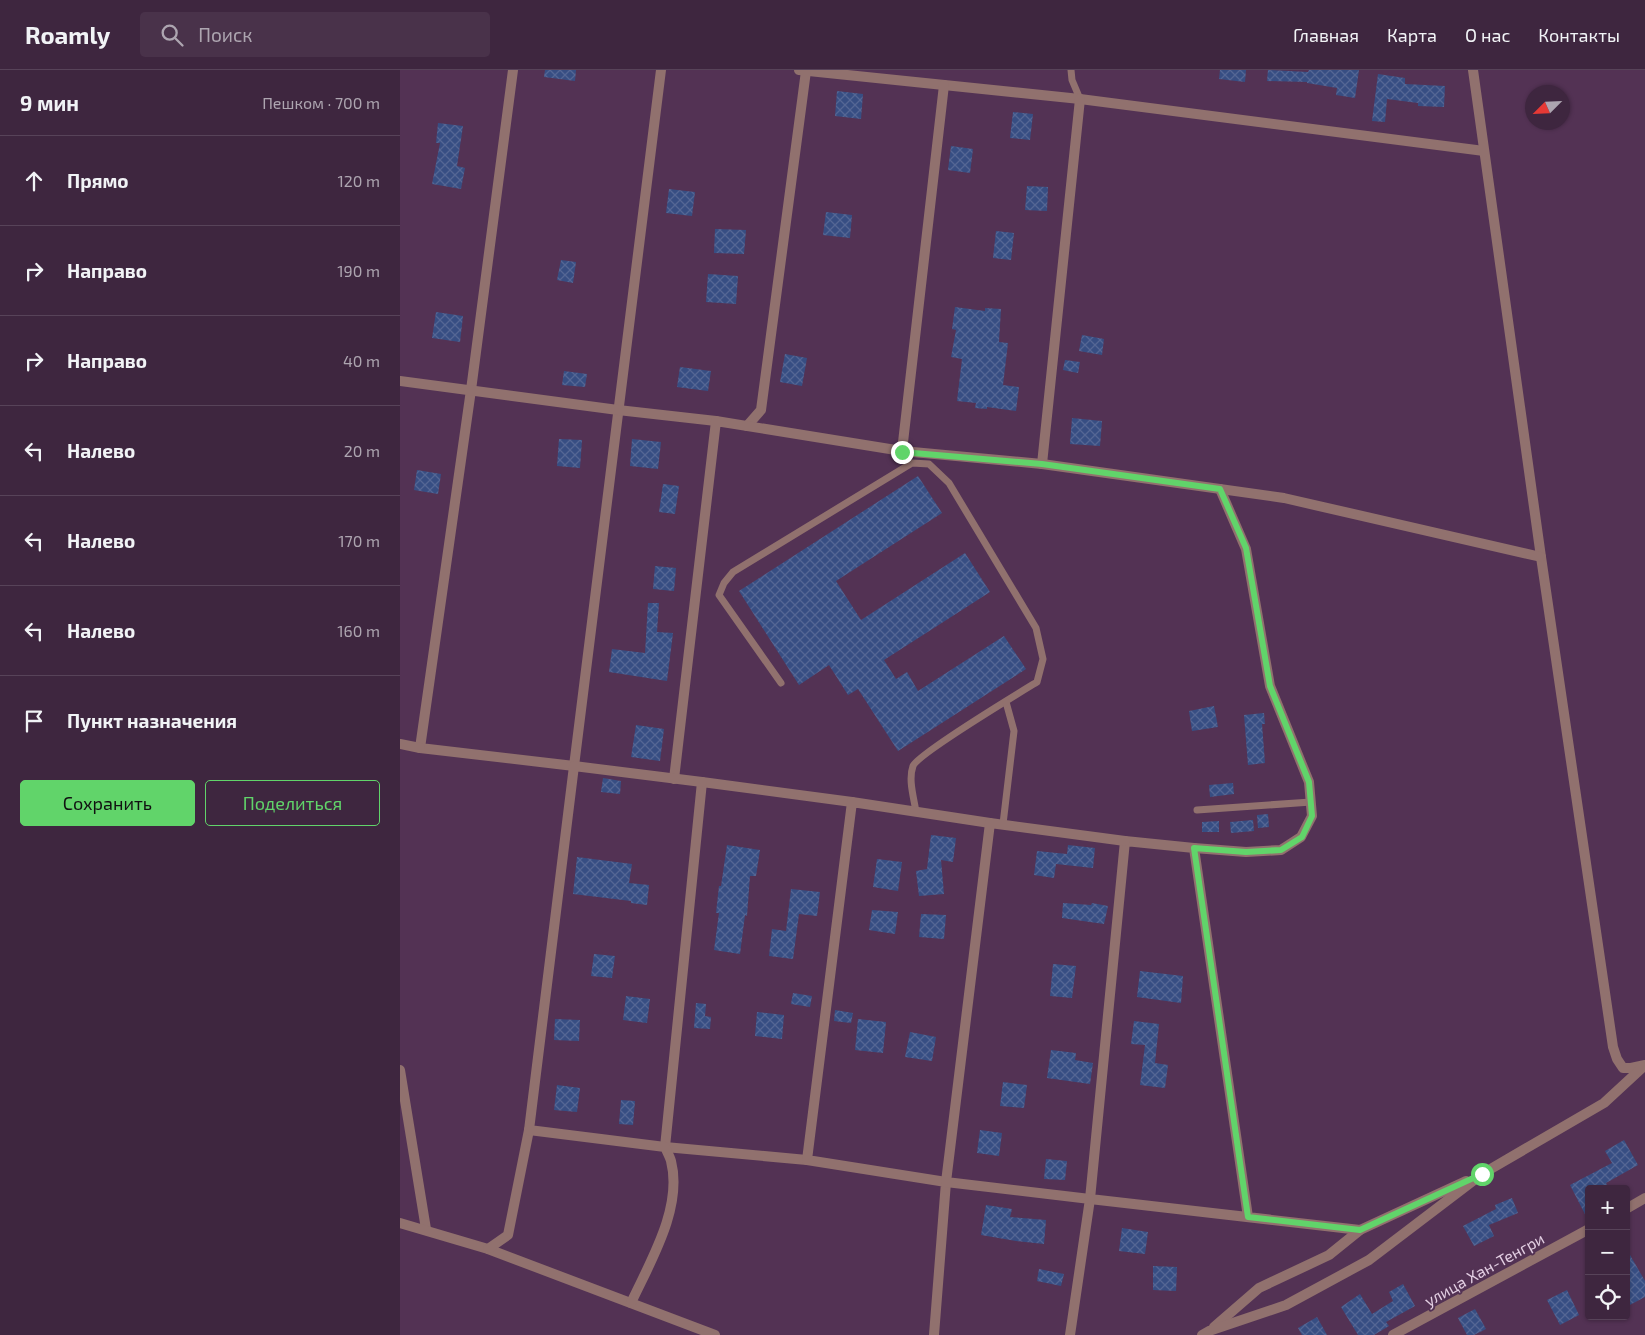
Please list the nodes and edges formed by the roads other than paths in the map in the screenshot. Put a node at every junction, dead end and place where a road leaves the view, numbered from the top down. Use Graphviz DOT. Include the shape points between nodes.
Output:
graph roads {
  1 [pos="513,70"];
  2 [pos="661,70"];
  3 [pos="803,70"];
  4 [pos="1071,70"];
  5 [pos="1473,70"];
  6 [pos="944,85"];
  7 [pos="1080,98"];
  8 [pos="1484,151"];
  9 [pos="400,381"];
  10 [pos="471,390"];
  11 [pos="618,410"];
  12 [pos="716,421"];
  13 [pos="748,426"];
  14 [pos="902,452"];
  15 [pos="1042,464"];
  16 [pos="1220,489"];
  17 [pos="1541,558"];
  18 [pos="781,683"];
  19 [pos="1006,702"];
  20 [pos="400,744"];
  21 [pos="420,748"];
  22 [pos="574,766"];
  23 [pos="674,779"];
  24 [pos="702,782"];
  25 [pos="852,802"];
  26 [pos="1311,802"];
  27 [pos="1197,810"];
  28 [pos="916,812"];
  29 [pos="990,823"];
  30 [pos="1003,824"];
  31 [pos="1125,841"];
  32 [pos="1194,848"];
  33 [pos="1644,1066"];
  34 [pos="400,1070"];
  35 [pos="529,1130"];
  36 [pos="665,1147"];
  37 [pos="807,1160"];
  38 [pos="1482,1174"];
  39 [pos="946,1182"];
  40 [pos="1645,1198"];
  41 [pos="1090,1199"];
  42 [pos="1630,1206"];
  43 [pos="1248,1217"];
  44 [pos="400,1223"];
  45 [pos="426,1229"];
  46 [pos="1360,1230"];
  47 [pos="1587,1230"];
  48 [pos="488,1249"];
  49 [pos="631,1303"];
  50 [pos="1206,1333"];
  51 [pos="715,1335"];
  52 [pos="934,1335"];
  53 [pos="1070,1335"];
  54 [pos="1393,1335"];
  1 -- 10 [label="street"];
  2 -- 11 [label="street"];
  3 -- 6 [label="street"];
  3 -- 13 [label="street" via="762,410"];
  4 -- 7 [label="lane"];
  5 -- 8 [label="street"];
  6 -- 7 [label="street"];
  6 -- 14 [label="street"];
  7 -- 8 [label="street"];
  7 -- 15 [label="street"];
  8 -- 17 [label="street"];
  9 -- 10 [label="street"];
  10 -- 11 [label="street"];
  10 -- 21 [label="street"];
  11 -- 12 [label="street"];
  11 -- 22 [label="street"];
  12 -- 13 [label="street"];
  12 -- 23 [label="street"];
  13 -- 14 [label="street"];
  14 -- 15 [label="street"];
  15 -- 16 [label="street"];
  16 -- 17 [label="street" via="1284,498"];
  16 -- 26 [label="street" via="1246,548 1270,686 1309,782"];
  17 -- 33 [label="street" via="1612,1047 1623,1068"];
  18 -- 19 [label="lane" via="720,594 724,583 741,567 912,463 920,463 929,464 949,483 1036,628 1043,659 1037,682"];
  19 -- 28 [label="lane" via="914,764 911,780"];
  19 -- 30 [label="lane" via="1014,731"];
  20 -- 21 [label="street"];
  21 -- 22 [label="street"];
  22 -- 23 [label="street"];
  22 -- 35 [label="street"];
  23 -- 24 [label="street"];
  24 -- 25 [label="street"];
  24 -- 36 [label="street"];
  25 -- 28 [label="street"];
  25 -- 37 [label="street"];
  26 -- 27 [label="lane"];
  26 -- 32 [label="street" via="1312,816 1302,837 1281,850 1246,852"];
  28 -- 29 [label="street"];
  29 -- 30 [label="street"];
  29 -- 39 [label="street"];
  30 -- 31 [label="street"];
  31 -- 32 [label="street"];
  31 -- 41 [label="street"];
  32 -- 43 [label="street"];
  33 -- 38 [label="street" via="1604,1103"];
  34 -- 45 [label="street"];
  35 -- 36 [label="street"];
  35 -- 48 [label="street" via="508,1235"];
  36 -- 37 [label="street"];
  36 -- 49 [label="street" via="671,1162 673,1187 668,1218"];
  37 -- 39 [label="street"];
  38 -- 46 [label="street"];
  38 -- 50 [label="street" via="1369,1260 1286,1305"];
  39 -- 41 [label="street"];
  39 -- 52 [label="street"];
  40 -- 42 [label="street"];
  41 -- 43 [label="street"];
  41 -- 53 [label="street"];
  43 -- 46 [label="street"];
  44 -- 45 [label="street"];
  45 -- 48 [label="street"];
  46 -- 50 [label="street" via="1328,1255 1259,1288"];
  47 -- 54 [label="street, улица Хан-Тенгри"];
  48 -- 49 [label="street"];
  49 -- 51 [label="street"];
}
